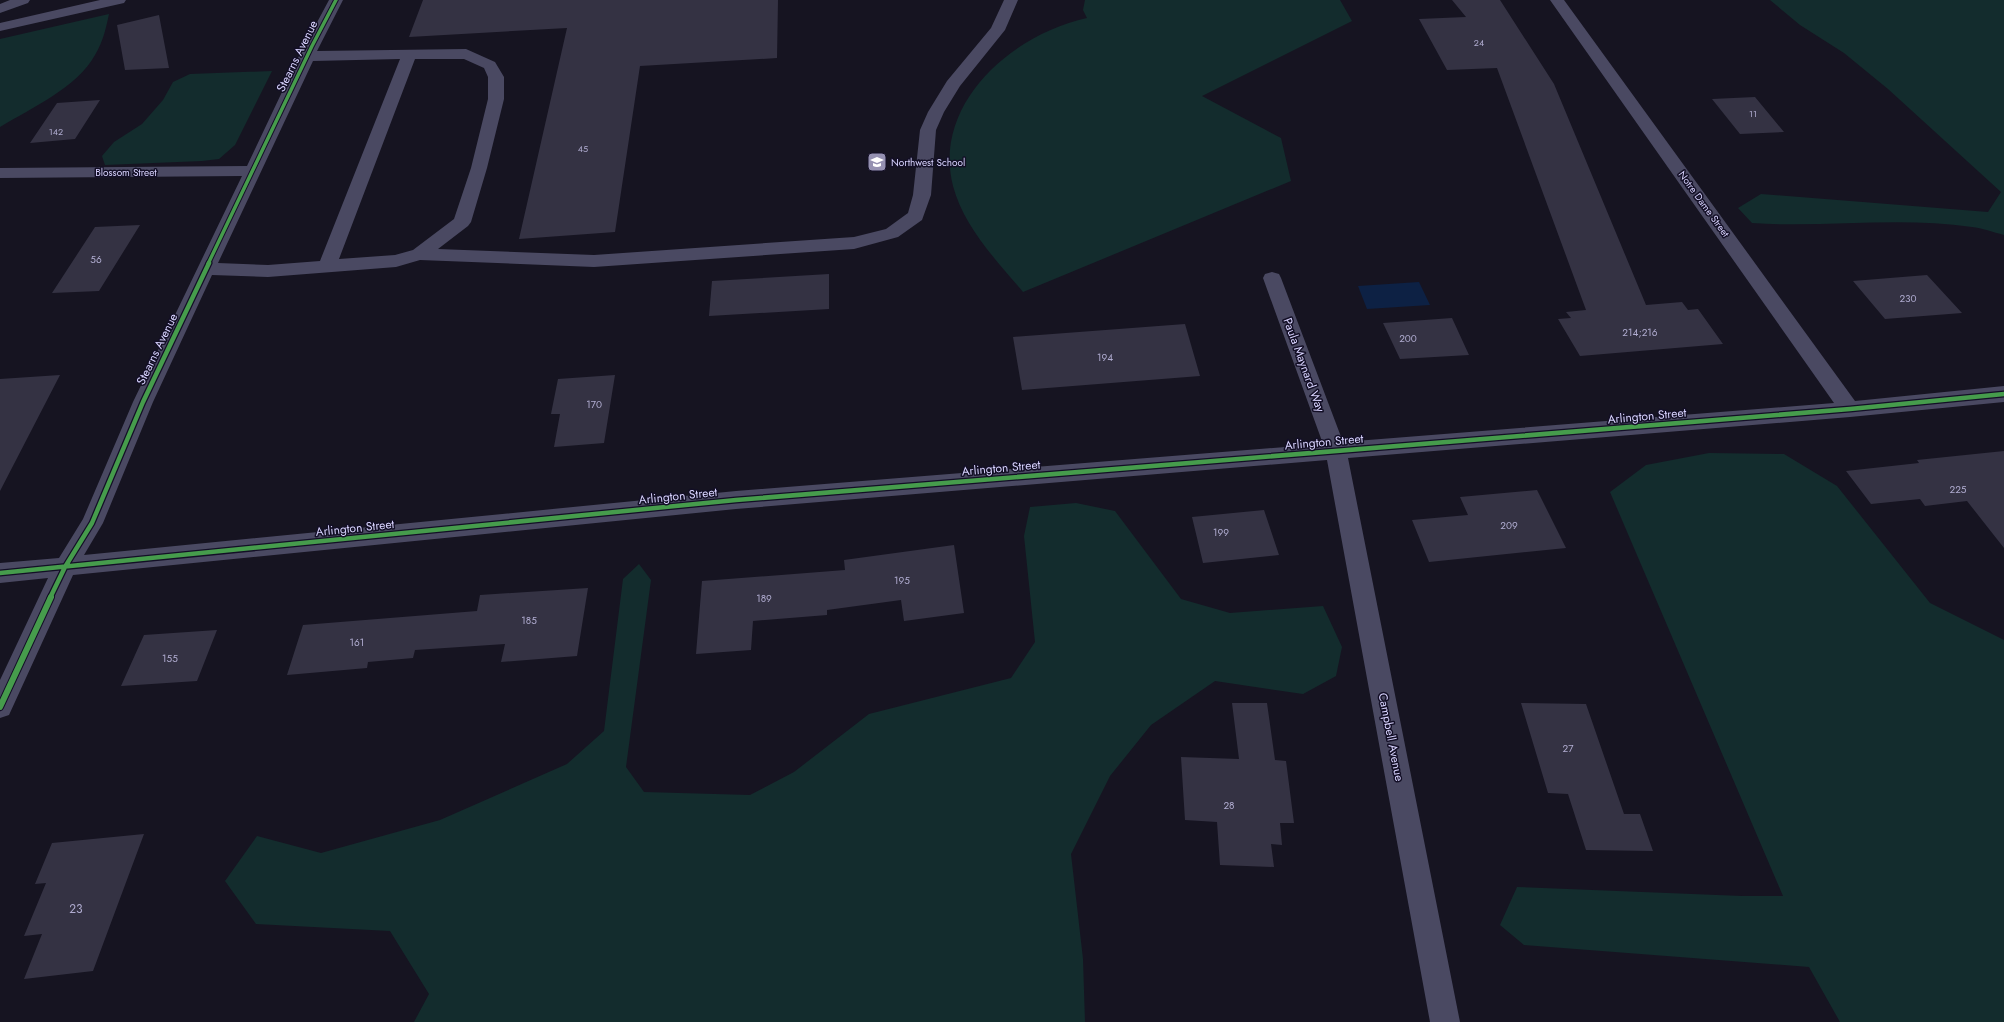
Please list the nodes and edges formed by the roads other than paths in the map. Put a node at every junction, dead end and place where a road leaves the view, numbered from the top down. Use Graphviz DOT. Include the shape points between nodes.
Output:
graph roads {
  1 [pos="23,0"];
  2 [pos="120,0"];
  3 [pos="336,0"];
  4 [pos="1010,0"];
  5 [pos="1557,0"];
  6 [pos="0,9"];
  7 [pos="0,27"];
  8 [pos="409,55"];
  9 [pos="307,56"];
  10 [pos="253,171"];
  11 [pos="0,173"];
  12 [pos="419,254"];
  13 [pos="327,266"];
  14 [pos="206,269"];
  15 [pos="1272,278"];
  16 [pos="2004,394"];
  17 [pos="1850,409"];
  18 [pos="1336,451"];
  19 [pos="65,567"];
  20 [pos="0,573"];
  21 [pos="0,707"];
  22 [pos="1445,1022"];
  1 -- 6 [label="street"];
  2 -- 7 [label="street"];
  3 -- 9 [label="street, Stearns Avenue"];
  4 -- 12 [label="street" via="998,30 953,84 936,112 928,130 922,195 916,216 892,233 854,243 594,261"];
  5 -- 17 [label="street, Notre Dame Street"];
  8 -- 9 [label="street"];
  8 -- 12 [label="street" via="466,54 490,65 496,77 496,99 462,222"];
  8 -- 13 [label="street"];
  9 -- 10 [label="street, Stearns Avenue"];
  10 -- 11 [label="street, Blossom Street"];
  10 -- 14 [label="street, Stearns Avenue"];
  12 -- 13 [label="street" via="396,261"];
  13 -- 14 [label="street" via="268,271"];
  14 -- 19 [label="street, Stearns Avenue" via="143,402 92,523"];
  15 -- 18 [label="street, Paula Maynard Way"];
  16 -- 17 [label="street, Arlington Street"];
  17 -- 18 [label="street, Arlington Street"];
  18 -- 19 [label="street, Arlington Street" via="736,500"];
  18 -- 22 [label="street, Campbell Avenue"];
  19 -- 20 [label="street, Arlington Street"];
  19 -- 21 [label="street, Stearns Avenue"];
}
